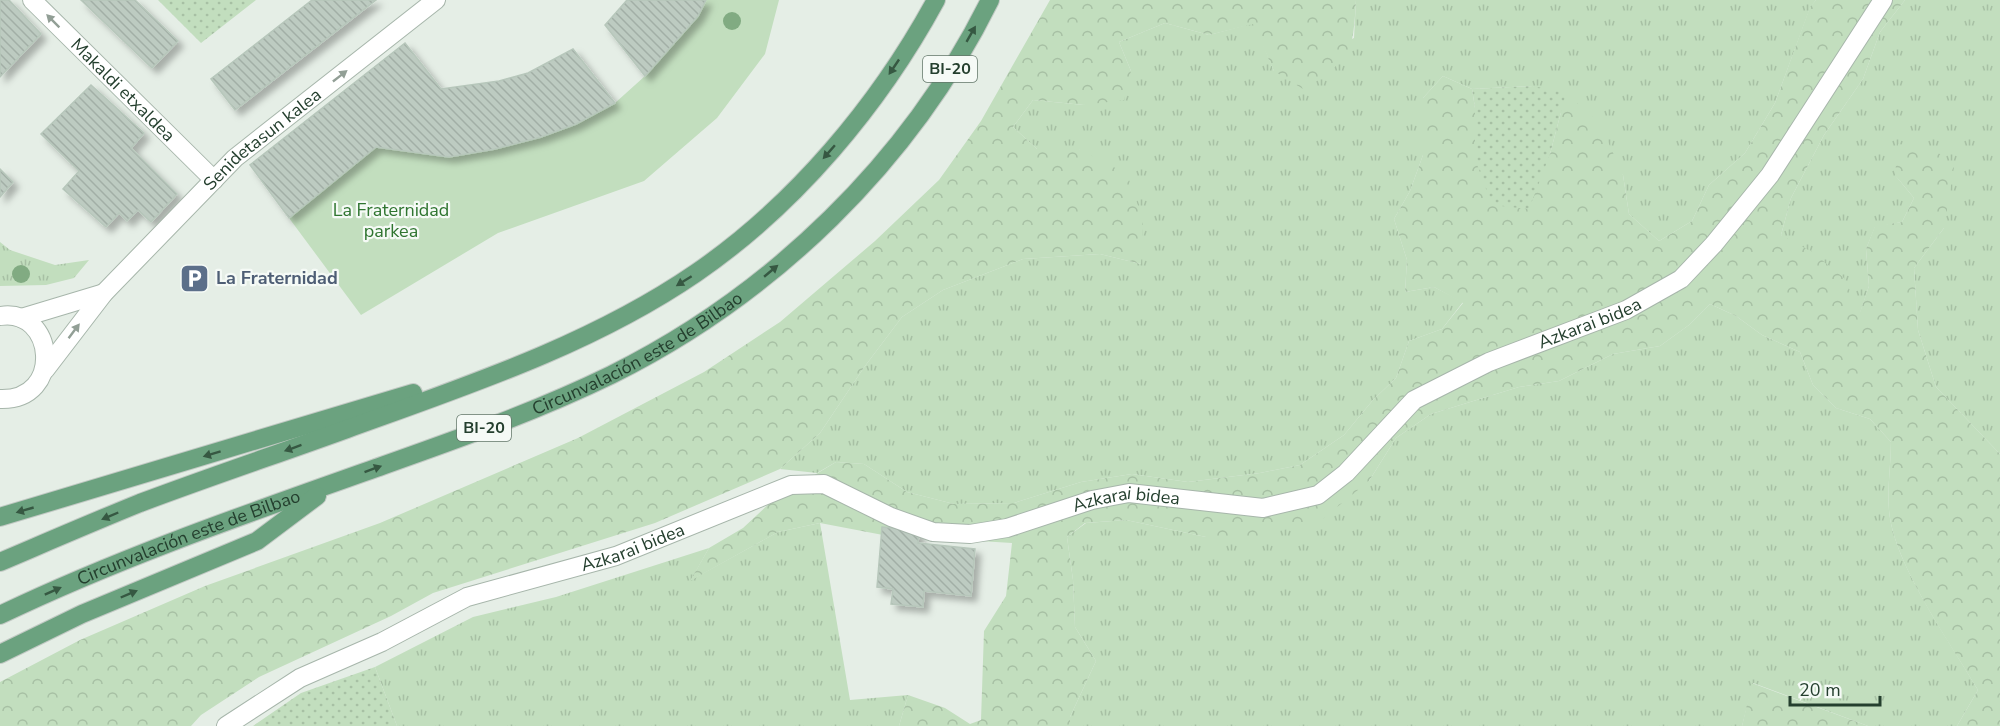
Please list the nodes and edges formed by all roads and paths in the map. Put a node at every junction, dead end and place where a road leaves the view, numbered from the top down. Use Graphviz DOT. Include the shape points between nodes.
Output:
graph roads {
  1 [pos="32,0"];
  2 [pos="436,0"];
  3 [pos="936,0"];
  4 [pos="990,0"];
  5 [pos="1883,0"];
  6 [pos="214,180"];
  7 [pos="104,293"];
  8 [pos="6,315"];
  9 [pos="568,342"];
  10 [pos="45,370"];
  11 [pos="3,400"];
  12 [pos="336,482"];
  13 [pos="0,517"];
  14 [pos="0,562"];
  15 [pos="0,615"];
  16 [pos="0,654"];
  17 [pos="226,726"];
  6 -- 1 [label="street, Makaldi etxaldea, one-way"];
  6 -- 2 [label="street, Senidetasun kalea, one-way" via="235,158"];
  3 -- 9 [label="main road, Circunvalación este de Bilbao / BI-20, one-way" via="867,107 814,169 755,226 697,272 630,314"];
  12 -- 4 [label="main road, Circunvalación este de Bilbao / BI-20, one-way" via="555,401 658,349 755,284 805,243 862,187 904,136 964,47"];
  5 -- 17 [label="street, Azkarai bidea" via="1770,175 1681,279 1626,310 1489,362 1414,400 1346,473 1318,495 1263,508 1129,493 1092,500 1007,528 970,534 933,532 891,517 824,484 791,485 616,556 466,597 382,642 300,678"];
  6 -- 7 [label="street, Senidetasun kalea"];
  7 -- 8 [label="street, Senidetasun kalea"];
  10 -- 7 [label="street, Senidetasun kalea, one-way"];
  8 -- 10 [label="street" via="34,327 43,339 47,354"];
  9 -- 13 [label="main road, one-way" via="433,387"];
  9 -- 14 [label="main road, Circunvalación este de Bilbao / BI-20, one-way" via="490,378 141,503"];
  10 -- 11 [label="street, Senidetasun kalea" via="31,390"];
  15 -- 12 [label="main road, Circunvalación este de Bilbao / BI-20, one-way" via="88,575"];
  16 -- 12 [label="main road, one-way" via="82,614 257,541"];
}
